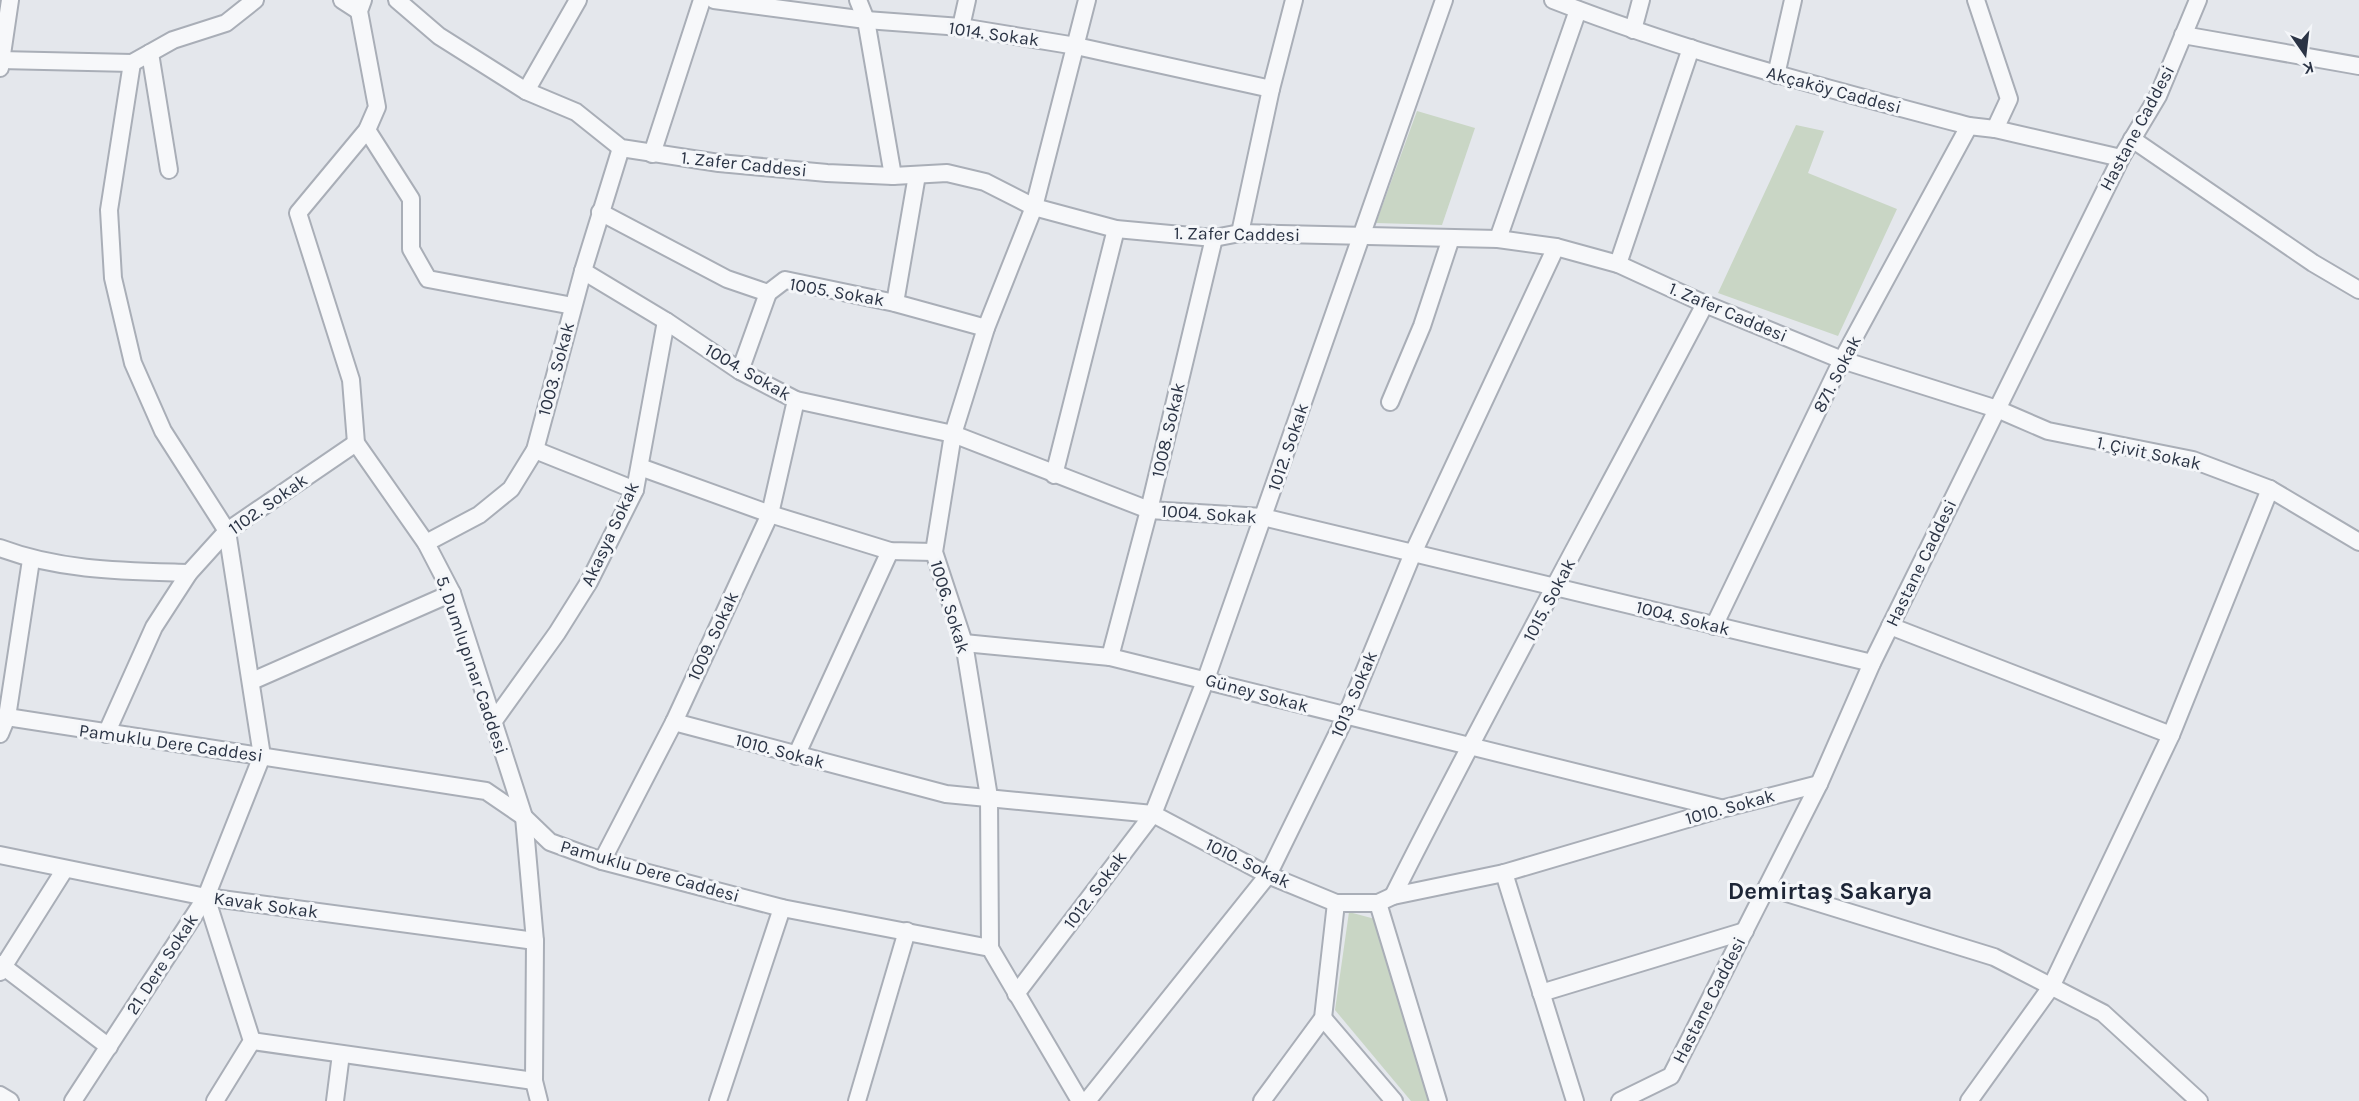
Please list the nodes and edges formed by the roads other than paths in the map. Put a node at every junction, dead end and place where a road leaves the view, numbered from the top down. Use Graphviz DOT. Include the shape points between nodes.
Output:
graph roads {
  1 [pos="10,0"];
  2 [pos="255,0"];
  3 [pos="342,0"];
  4 [pos="397,0"];
  5 [pos="578,0"];
  6 [pos="702,0"];
  7 [pos="714,0"];
  8 [pos="858,0"];
  9 [pos="967,0"];
  10 [pos="1087,0"];
  11 [pos="1294,0"];
  12 [pos="1444,0"];
  13 [pos="1553,0"];
  14 [pos="1641,0"];
  15 [pos="1793,0"];
  16 [pos="1976,0"];
  17 [pos="2198,0"];
  18 [pos="361,5"];
  19 [pos="1578,10"];
  20 [pos="866,20"];
  21 [pos="961,27"];
  22 [pos="1633,30"];
  23 [pos="2183,35"];
  24 [pos="1076,46"];
  25 [pos="1691,48"];
  26 [pos="150,53"];
  27 [pos="0,61"];
  28 [pos="132,63"];
  29 [pos="2359,66"];
  30 [pos="0,68"];
  31 [pos="1776,75"];
  32 [pos="1271,89"];
  33 [pos="526,91"];
  34 [pos="1969,126"];
  35 [pos="1995,129"];
  36 [pos="367,130"];
  37 [pos="2132,139"];
  38 [pos="621,148"];
  39 [pos="652,154"];
  40 [pos="2121,158"];
  41 [pos="169,170"];
  42 [pos="917,175"];
  43 [pos="892,176"];
  44 [pos="1034,207"];
  45 [pos="600,212"];
  46 [pos="1116,229"];
  47 [pos="1240,233"];
  48 [pos="1360,236"];
  49 [pos="1214,238"];
  50 [pos="1451,238"];
  51 [pos="1498,239"];
  52 [pos="1556,247"];
  53 [pos="1618,264"];
  54 [pos="583,271"];
  55 [pos="2359,290"];
  56 [pos="768,293"];
  57 [pos="895,303"];
  58 [pos="1705,304"];
  59 [pos="573,306"];
  60 [pos="666,321"];
  61 [pos="986,328"];
  62 [pos="1842,360"];
  63 [pos="740,372"];
  64 [pos="796,400"];
  65 [pos="1390,402"];
  66 [pos="1997,409"];
  67 [pos="953,434"];
  68 [pos="356,443"];
  69 [pos="535,450"];
  70 [pos="640,466"];
  71 [pos="1054,475"];
  72 [pos="2270,489"];
  73 [pos="635,490"];
  74 [pos="1149,510"];
  75 [pos="770,514"];
  76 [pos="1263,517"];
  77 [pos="228,531"];
  78 [pos="2359,542"];
  79 [pos="426,543"];
  80 [pos="0,548"];
  81 [pos="890,551"];
  82 [pos="934,552"];
  83 [pos="1413,553"];
  84 [pos="31,560"];
  85 [pos="189,573"];
  86 [pos="1556,588"];
  87 [pos="452,593"];
  88 [pos="1714,626"];
  89 [pos="1890,626"];
  90 [pos="964,643"];
  91 [pos="1110,657"];
  92 [pos="1872,663"];
  93 [pos="1206,679"];
  94 [pos="252,681"];
  95 [pos="1346,716"];
  96 [pos="7,717"];
  97 [pos="493,722"];
  98 [pos="674,722"];
  99 [pos="0,734"];
  100 [pos="106,734"];
  101 [pos="2171,735"];
  102 [pos="1469,745"];
  103 [pos="262,756"];
  104 [pos="796,756"];
  105 [pos="1819,784"];
  106 [pos="989,796"];
  107 [pos="1721,809"];
  108 [pos="1153,814"];
  109 [pos="524,817"];
  110 [pos="0,855"];
  111 [pos="602,861"];
  112 [pos="65,869"];
  113 [pos="1504,873"];
  114 [pos="1268,875"];
  115 [pos="1767,887"];
  116 [pos="206,897"];
  117 [pos="1386,899"];
  118 [pos="1336,903"];
  119 [pos="782,908"];
  120 [pos="907,931"];
  121 [pos="1744,931"];
  122 [pos="536,940"];
  123 [pos="990,948"];
  124 [pos="1,968"];
  125 [pos="2051,987"];
  126 [pos="1541,993"];
  127 [pos="1016,994"];
  128 [pos="1323,1018"];
  129 [pos="252,1041"];
  130 [pos="109,1047"];
  131 [pos="341,1054"];
  132 [pos="534,1082"];
  133 [pos="0,1095"];
  134 [pos="10,1101"];
  135 [pos="73,1101"];
  136 [pos="215,1101"];
  137 [pos="335,1101"];
  138 [pos="538,1101"];
  139 [pos="718,1101"];
  140 [pos="857,1101"];
  141 [pos="1080,1101"];
  142 [pos="1087,1101"];
  143 [pos="1262,1101"];
  144 [pos="1394,1101"];
  145 [pos="1438,1101"];
  146 [pos="1575,1101"];
  147 [pos="1620,1101"];
  148 [pos="1969,1101"];
  149 [pos="2199,1101"];
  1 -- 27 [label="street"];
  2 -- 26 [label="street" via="226,23 174,40"];
  3 -- 18 [label="street"];
  4 -- 33 [label="street, 1. Zafer Caddesi" via="439,36"];
  5 -- 33 [label="street"];
  6 -- 39 [label="street"];
  7 -- 20 [label="street, 1014. Sokak"];
  8 -- 20 [label="street"];
  9 -- 21 [label="street"];
  10 -- 24 [label="street, 1006. Sokak"];
  11 -- 32 [label="street"];
  12 -- 48 [label="street, 1012. Sokak"];
  13 -- 19 [label="street, Akçaköy Caddesi"];
  14 -- 22 [label="street"];
  15 -- 31 [label="street"];
  16 -- 35 [label="street" via="2009,99"];
  17 -- 23 [label="street, Hastane Caddesi"];
  18 -- 36 [label="street" via="377,107"];
  19 -- 22 [label="street, Akçaköy Caddesi"];
  19 -- 51 [label="street"];
  20 -- 21 [label="street, 1014. Sokak"];
  20 -- 43 [label="street"];
  21 -- 24 [label="street, 1014. Sokak"];
  22 -- 25 [label="street, Akçaköy Caddesi"];
  23 -- 29 [label="street"];
  23 -- 37 [label="street, Hastane Caddesi" via="2158,96"];
  24 -- 32 [label="street, 1014. Sokak"];
  24 -- 44 [label="street, 1006. Sokak"];
  25 -- 31 [label="street, Akçaköy Caddesi"];
  25 -- 53 [label="street"];
  26 -- 28 [label="street"];
  26 -- 41 [label="street"];
  27 -- 28 [label="street"];
  27 -- 30 [label="street"];
  28 -- 77 [label="street" via="109,210 113,278 133,363 163,431"];
  31 -- 34 [label="street, Akçaköy Caddesi"];
  32 -- 47 [label="street"];
  33 -- 38 [label="street, 1. Zafer Caddesi" via="576,112"];
  34 -- 35 [label="street, Akçaköy Caddesi"];
  34 -- 62 [label="street, 871. Sokak"];
  35 -- 40 [label="street, Akçaköy Caddesi"];
  36 -- 59 [label="street" via="411,199 411,249 428,279"];
  36 -- 68 [label="street" via="298,213 351,380"];
  37 -- 40 [label="street, Hastane Caddesi"];
  37 -- 55 [label="street"];
  38 -- 39 [label="street, 1. Zafer Caddesi"];
  38 -- 45 [label="street, 1003. Sokak"];
  39 -- 43 [label="street, 1. Zafer Caddesi"];
  40 -- 66 [label="street, Hastane Caddesi"];
  42 -- 43 [label="street, 1. Zafer Caddesi"];
  42 -- 44 [label="street, 1. Zafer Caddesi" via="947,173 985,182"];
  42 -- 57 [label="street"];
  44 -- 46 [label="street, 1. Zafer Caddesi"];
  44 -- 61 [label="street, 1006. Sokak"];
  45 -- 54 [label="street, 1003. Sokak"];
  45 -- 56 [label="street, 1005. Sokak" via="727,279"];
  46 -- 49 [label="street, 1. Zafer Caddesi"];
  46 -- 71 [label="street"];
  47 -- 48 [label="street, 1. Zafer Caddesi"];
  47 -- 49 [label="street, 1. Zafer Caddesi"];
  48 -- 50 [label="street, 1. Zafer Caddesi"];
  48 -- 76 [label="street, 1012. Sokak"];
  49 -- 74 [label="street, 1008. Sokak"];
  50 -- 51 [label="street, 1. Zafer Caddesi"];
  50 -- 65 [label="street" via="1422,326"];
  51 -- 52 [label="street, 1. Zafer Caddesi"];
  52 -- 53 [label="street, 1. Zafer Caddesi"];
  52 -- 83 [label="street, 1013. Sokak"];
  53 -- 58 [label="street, 1. Zafer Caddesi"];
  54 -- 59 [label="street, 1003. Sokak"];
  54 -- 60 [label="street, 1004. Sokak"];
  56 -- 57 [label="street, 1005. Sokak" via="785,280"];
  56 -- 63 [label="street"];
  57 -- 61 [label="street, 1005. Sokak"];
  58 -- 62 [label="street, 1. Zafer Caddesi"];
  58 -- 86 [label="street, 1015. Sokak"];
  59 -- 69 [label="street, 1003. Sokak"];
  60 -- 63 [label="street, 1004. Sokak"];
  60 -- 70 [label="street, Akasya Sokak"];
  61 -- 67 [label="street, 1006. Sokak"];
  62 -- 66 [label="street, 1. Zafer Caddesi"];
  62 -- 88 [label="street, 871. Sokak"];
  63 -- 64 [label="street, 1004. Sokak"];
  64 -- 67 [label="street, 1004. Sokak"];
  64 -- 75 [label="street, 1009. Sokak"];
  66 -- 72 [label="street, 1. Çivit Sokak" via="2048,431 2193,460"];
  66 -- 89 [label="street, Hastane Caddesi"];
  67 -- 71 [label="street, 1004. Sokak"];
  67 -- 82 [label="street, 1006. Sokak"];
  68 -- 77 [label="street, 1102. Sokak"];
  68 -- 79 [label="street, 5. Dumlupınar Caddesi"];
  69 -- 73 [label="street"];
  69 -- 79 [label="street, 1003. Sokak" via="511,489 479,515"];
  70 -- 73 [label="street, Akasya Sokak"];
  70 -- 75 [label="street"];
  71 -- 74 [label="street, 1004. Sokak"];
  72 -- 78 [label="street, 1. Çivit Sokak"];
  72 -- 101 [label="street"];
  73 -- 97 [label="street, Akasya Sokak" via="589,582"];
  74 -- 76 [label="street, 1004. Sokak"];
  74 -- 91 [label="street, 1008. Sokak"];
  75 -- 81 [label="street"];
  75 -- 98 [label="street, 1009. Sokak"];
  76 -- 83 [label="street, 1004. Sokak"];
  76 -- 93 [label="street, 1012. Sokak"];
  77 -- 85 [label="street, 1102. Sokak"];
  77 -- 94 [label="street, 21. Dere Sokak"];
  79 -- 87 [label="street, 5. Dumlupınar Caddesi"];
  80 -- 84 [label="street"];
  81 -- 82 [label="street"];
  81 -- 104 [label="street"];
  82 -- 90 [label="street, 1006. Sokak"];
  83 -- 86 [label="street, 1004. Sokak"];
  83 -- 95 [label="street, 1013. Sokak"];
  84 -- 85 [label="street" via="85,569"];
  84 -- 96 [label="street"];
  85 -- 100 [label="street, 1102. Sokak" via="154,627"];
  86 -- 88 [label="street, 1004. Sokak"];
  86 -- 102 [label="street, 1015. Sokak"];
  87 -- 94 [label="street"];
  87 -- 97 [label="street, 5. Dumlupınar Caddesi"];
  88 -- 92 [label="street, 1004. Sokak"];
  89 -- 92 [label="street, Hastane Caddesi"];
  89 -- 101 [label="street"];
  90 -- 91 [label="street, Güney Sokak"];
  90 -- 106 [label="street, 1006. Sokak"];
  91 -- 93 [label="street, Güney Sokak"];
  92 -- 105 [label="street, Hastane Caddesi"];
  93 -- 95 [label="street, Güney Sokak"];
  93 -- 108 [label="street, 1012. Sokak"];
  94 -- 103 [label="street, 21. Dere Sokak"];
  95 -- 102 [label="street, Güney Sokak"];
  95 -- 114 [label="street, 1013. Sokak"];
  96 -- 99 [label="street"];
  96 -- 100 [label="street, Pamuklu Dere Caddesi"];
  97 -- 109 [label="street, 5. Dumlupınar Caddesi"];
  98 -- 104 [label="street, 1010. Sokak"];
  98 -- 111 [label="street, 1009. Sokak"];
  100 -- 103 [label="street, Pamuklu Dere Caddesi"];
  101 -- 125 [label="street"];
  102 -- 107 [label="street, Güney Sokak"];
  102 -- 117 [label="street, 1015. Sokak"];
  103 -- 109 [label="street, Pamuklu Dere Caddesi" via="486,791"];
  103 -- 116 [label="street, 21. Dere Sokak"];
  104 -- 106 [label="street, 1010. Sokak" via="946,794"];
  105 -- 107 [label="street, 1010. Sokak"];
  105 -- 115 [label="street, Hastane Caddesi"];
  106 -- 108 [label="street, 1010. Sokak"];
  106 -- 123 [label="street, 1006. Sokak"];
  107 -- 113 [label="street, 1010. Sokak"];
  108 -- 114 [label="street, 1010. Sokak"];
  108 -- 127 [label="street, 1012. Sokak"];
  109 -- 111 [label="street, Pamuklu Dere Caddesi" via="550,842"];
  109 -- 122 [label="street, 5. Dumlupınar Caddesi"];
  110 -- 112 [label="street, Kavak Sokak"];
  111 -- 119 [label="street, Pamuklu Dere Caddesi"];
  112 -- 116 [label="street, Kavak Sokak"];
  112 -- 124 [label="street"];
  113 -- 117 [label="street, 1010. Sokak"];
  113 -- 126 [label="street"];
  114 -- 118 [label="street, 1010. Sokak"];
  114 -- 142 [label="street, 1013. Sokak"];
  115 -- 121 [label="street, Hastane Caddesi"];
  115 -- 125 [label="street" via="1994,957"];
  116 -- 122 [label="street, Kavak Sokak"];
  116 -- 129 [label="street"];
  116 -- 130 [label="street, 21. Dere Sokak"];
  117 -- 118 [label="street, 1010. Sokak"];
  117 -- 145 [label="street"];
  118 -- 128 [label="street"];
  119 -- 120 [label="street, Pamuklu Dere Caddesi"];
  119 -- 139 [label="street"];
  120 -- 123 [label="street, Pamuklu Dere Caddesi"];
  120 -- 140 [label="street"];
  121 -- 126 [label="street"];
  121 -- 147 [label="street, Hastane Caddesi" via="1671,1076"];
  122 -- 132 [label="street, 5. Dumlupınar Caddesi"];
  123 -- 127 [label="street"];
  124 -- 130 [label="street"];
  125 -- 148 [label="street"];
  125 -- 149 [label="street" via="2103,1014"];
  126 -- 146 [label="street"];
  127 -- 141 [label="street"];
  128 -- 143 [label="street"];
  128 -- 144 [label="street"];
  129 -- 131 [label="street"];
  129 -- 136 [label="street"];
  130 -- 135 [label="street, 21. Dere Sokak"];
  131 -- 132 [label="street"];
  131 -- 137 [label="street"];
  132 -- 138 [label="street, 5. Dumlupınar Caddesi"];
  133 -- 134 [label="street"];
}
